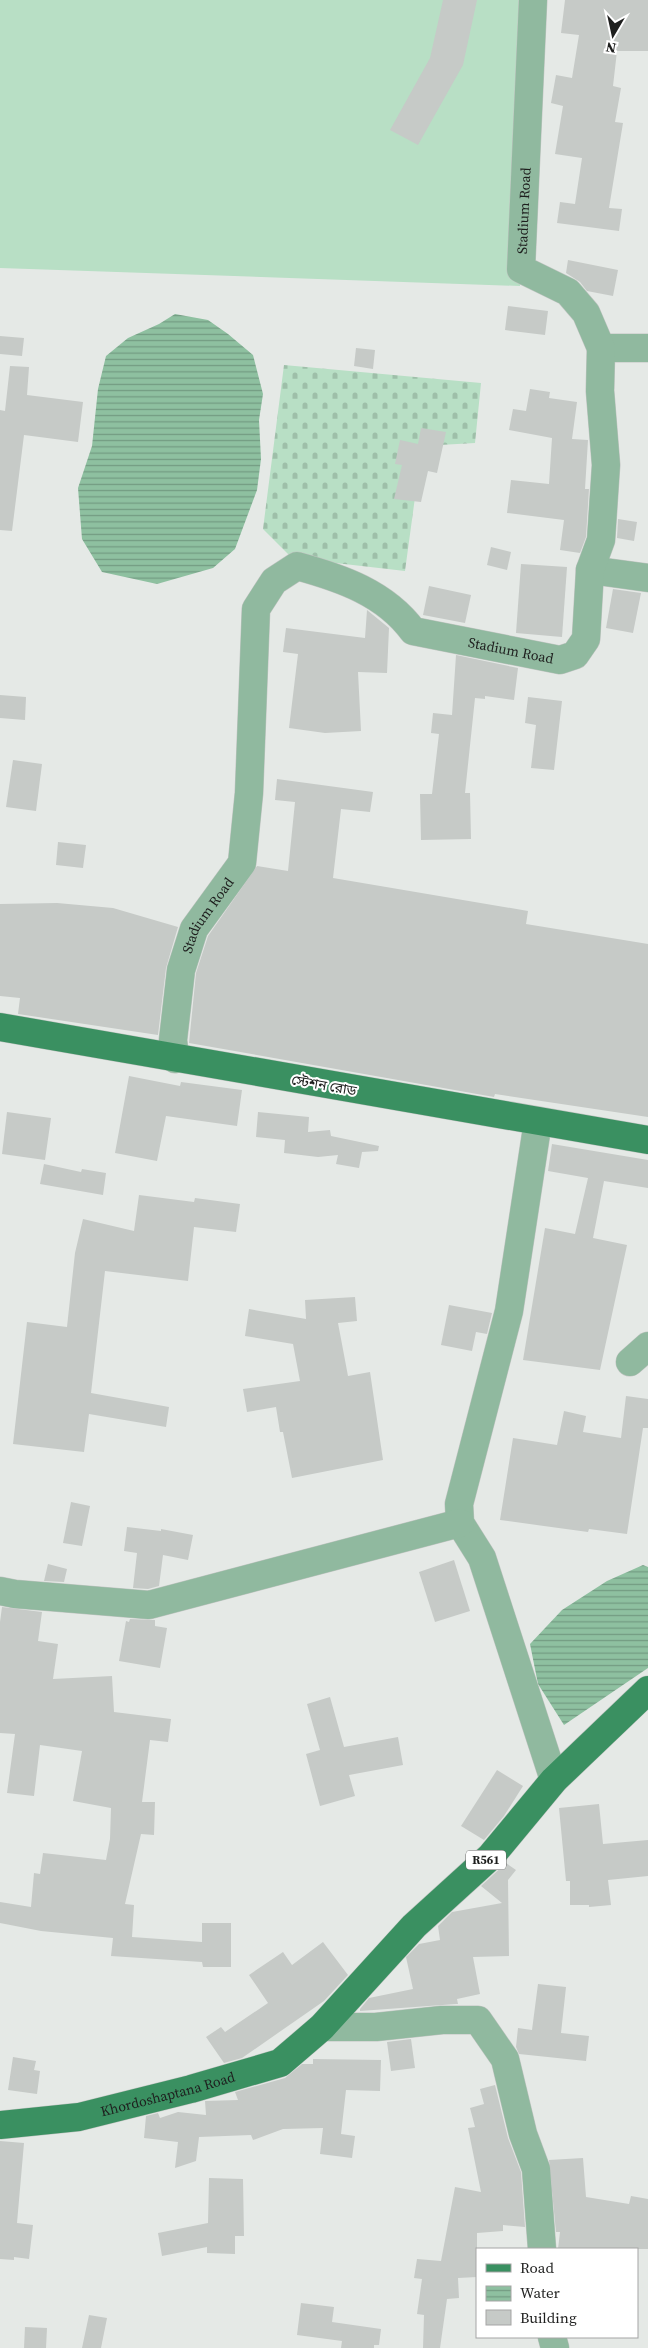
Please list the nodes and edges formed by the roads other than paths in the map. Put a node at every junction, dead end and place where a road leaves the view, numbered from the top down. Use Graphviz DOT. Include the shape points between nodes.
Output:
graph roads {
  1 [pos="533,0"];
  2 [pos="601,348"];
  3 [pos="648,348"];
  4 [pos="590,570"];
  5 [pos="648,578"];
  6 [pos="0,1028"];
  7 [pos="174,1059"];
  8 [pos="538,1121"];
  9 [pos="648,1140"];
  10 [pos="460,1523"];
  11 [pos="0,1591"];
  12 [pos="648,1690"];
  13 [pos="554,1780"];
  14 [pos="322,2027"];
  15 [pos="0,2125"];
  16 [pos="542,2248"];
  1 -- 2 [label="street, Stadium Road" via="521,269 568,292 586,313"];
  2 -- 3 [label="street"];
  2 -- 4 [label="street, Stadium Road" via="600,390 606,465 601,540"];
  4 -- 5 [label="street"];
  4 -- 7 [label="street, Stadium Road" via="586,639 575,655 560,660 413,631 400,614 374,596 323,573 296,566 274,581 256,609 250,784 242,864 194,929 181,970 172,1040"];
  6 -- 7 [label="main road, স্টেশন রোড"];
  7 -- 8 [label="main road, স্টেশন রোড"];
  8 -- 9 [label="main road, স্টেশন রোড"];
  8 -- 10 [label="street" via="509,1310 459,1504"];
  10 -- 11 [label="street" via="149,1605"];
  10 -- 13 [label="street" via="482,1558"];
  12 -- 13 [label="main road, R561"];
  13 -- 14 [label="main road, R561" via="491,1856 414,1926"];
  14 -- 15 [label="main road, Khordoshaptana Road / R561" via="280,2063 88,2115"];
  14 -- 16 [label="street" via="478,2020 504,2059 523,2134 536,2169"];
}
